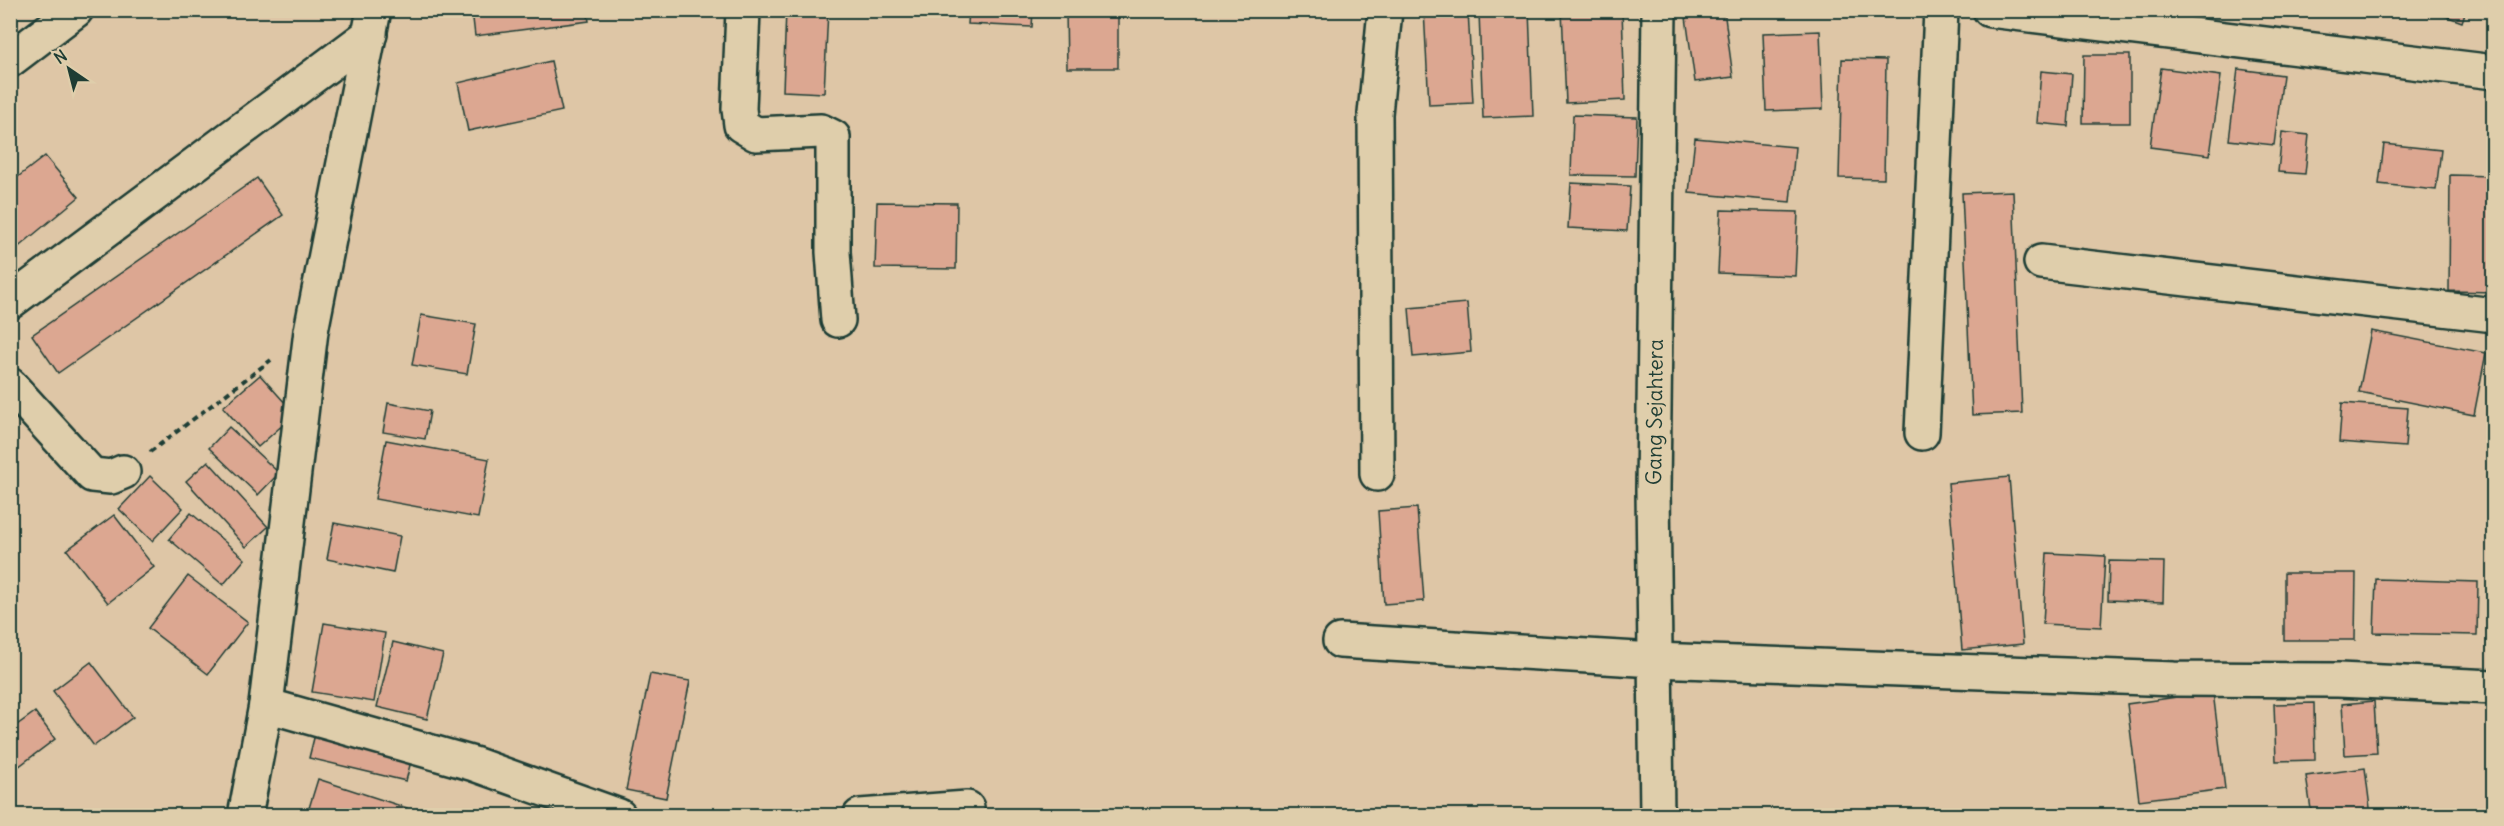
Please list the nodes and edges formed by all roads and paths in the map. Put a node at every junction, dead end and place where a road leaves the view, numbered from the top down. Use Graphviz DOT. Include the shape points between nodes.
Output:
graph roads {
  1 [pos="76,10"];
  2 [pos="742,10"];
  3 [pos="1385,10"];
  4 [pos="1659,10"];
  5 [pos="1941,10"];
  6 [pos="1990,10"];
  7 [pos="372,22"];
  8 [pos="10,60"];
  9 [pos="2493,72"];
  10 [pos="2041,262"];
  11 [pos="10,302"];
  12 [pos="2493,315"];
  13 [pos="838,320"];
  14 [pos="274,357"];
  15 [pos="10,385"];
  16 [pos="1922,433"];
  17 [pos="123,472"];
  18 [pos="1377,474"];
  19 [pos="1340,641"];
  20 [pos="1654,660"];
  21 [pos="2493,687"];
  22 [pos="266,705"];
  23 [pos="967,808"];
  24 [pos="245,816"];
  25 [pos="619,816"];
  26 [pos="860,816"];
  27 [pos="1657,816"];
  1 -- 8 [label="street"];
  2 -- 13 [label="street" via="741,125 756,134 821,131 833,137 833,252"];
  3 -- 18 [label="street" via="1375,114"];
  4 -- 20 [label="street, Gang Sejahtera"];
  5 -- 16 [label="street"];
  6 -- 9 [label="street"];
  7 -- 11 [label="street"];
  7 -- 22 [label="street" via="311,331"];
  10 -- 12 [label="street"];
  14 -- 17 [label="path"];
  15 -- 17 [label="street" via="92,475 111,477"];
  19 -- 20 [label="street"];
  20 -- 21 [label="street"];
  20 -- 27 [label="street, Gang Sejahtera"];
  22 -- 24 [label="street"];
  22 -- 25 [label="street" via="474,764"];
  23 -- 26 [label="street"];
}
